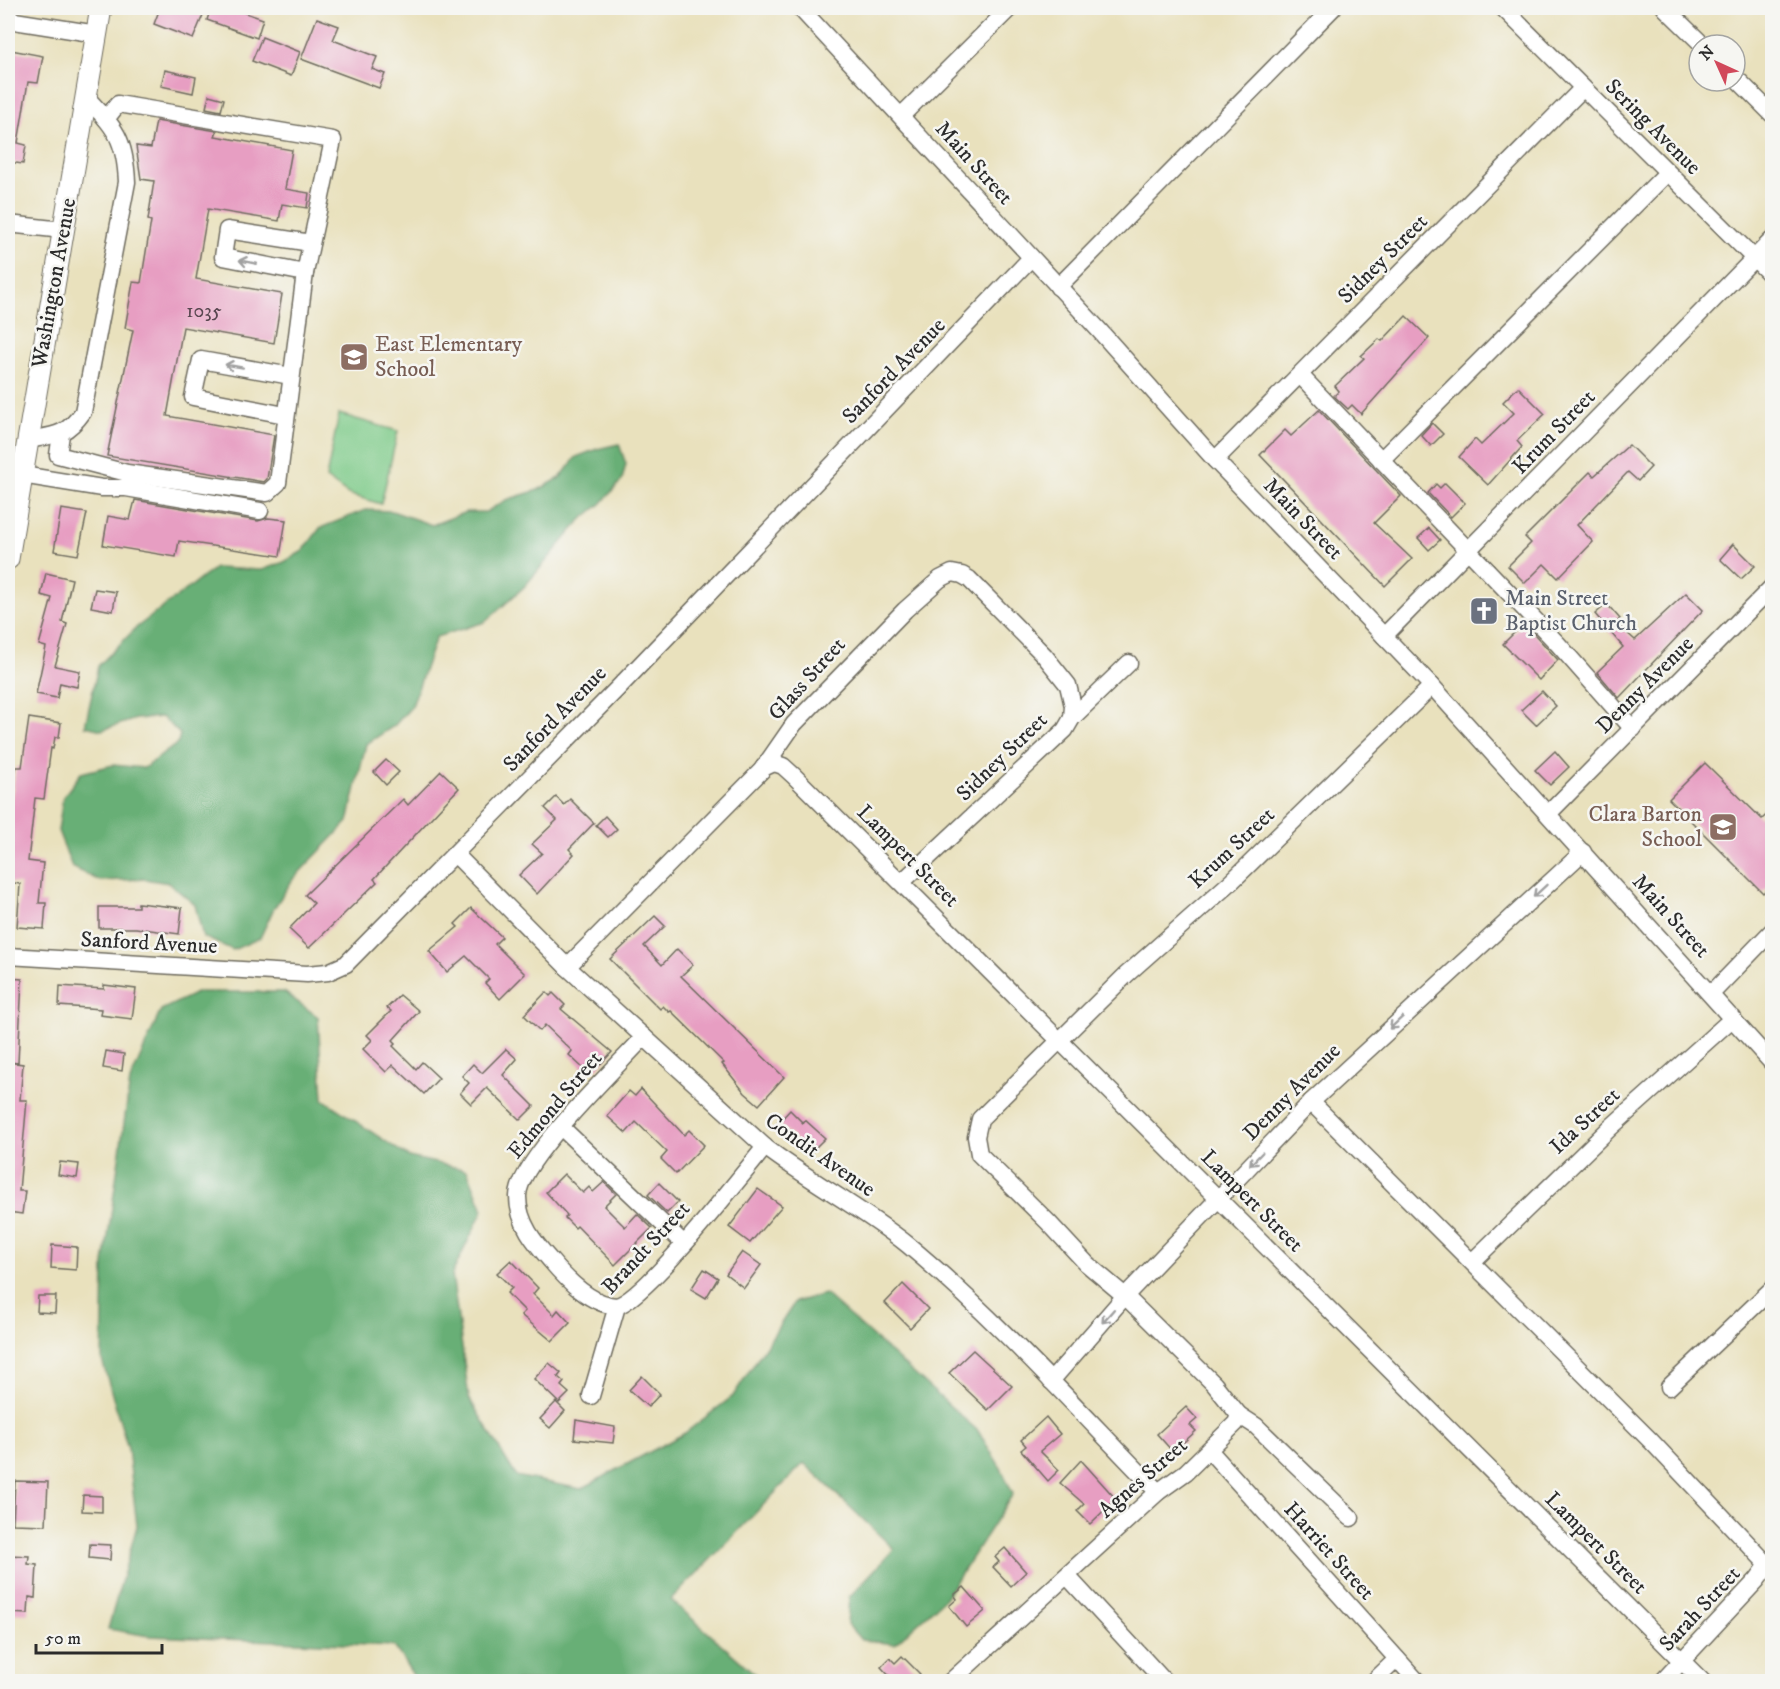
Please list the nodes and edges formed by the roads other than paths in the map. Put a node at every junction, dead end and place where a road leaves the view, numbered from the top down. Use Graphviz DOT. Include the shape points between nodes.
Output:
graph roads {
  1 [pos="101,8"];
  2 [pos="800,8"];
  3 [pos="1010,8"];
  4 [pos="1333,8"];
  5 [pos="1503,8"];
  6 [pos="1665,8"];
  7 [pos="8,20"];
  8 [pos="1691,33"];
  9 [pos="97,34"];
  10 [pos="1582,89"];
  11 [pos="1747,89"];
  12 [pos="86,97"];
  13 [pos="1773,114"];
  14 [pos="901,116"];
  15 [pos="106,119"];
  16 [pos="1667,173"];
  17 [pos="8,224"];
  18 [pos="63,230"];
  19 [pos="1773,240"];
  20 [pos="311,243"];
  21 [pos="1031,258"];
  22 [pos="1755,258"];
  23 [pos="305,273"];
  24 [pos="1773,276"];
  25 [pos="1058,287"];
  26 [pos="1300,375"];
  27 [pos="291,376"];
  28 [pos="285,415"];
  29 [pos="61,434"];
  30 [pos="28,440"];
  31 [pos="1215,460"];
  32 [pos="1381,460"];
  33 [pos="22,475"];
  34 [pos="260,511"];
  35 [pos="1468,552"];
  36 [pos="8,559"];
  37 [pos="1773,587"];
  38 [pos="1384,636"];
  39 [pos="1129,663"];
  40 [pos="1432,686"];
  41 [pos="1072,718"];
  42 [pos="1633,729"];
  43 [pos="764,768"];
  44 [pos="1549,813"];
  45 [pos="1583,852"];
  46 [pos="455,854"];
  47 [pos="902,882"];
  48 [pos="1773,931"];
  49 [pos="8,956"];
  50 [pos="567,967"];
  51 [pos="1711,994"];
  52 [pos="1733,1018"];
  53 [pos="644,1037"];
  54 [pos="1060,1039"];
  55 [pos="1773,1063"];
  56 [pos="1311,1102"];
  57 [pos="561,1127"];
  58 [pos="765,1147"];
  59 [pos="1218,1199"];
  60 [pos="683,1243"];
  61 [pos="1472,1262"];
  62 [pos="1773,1289"];
  63 [pos="1125,1296"];
  64 [pos="617,1306"];
  65 [pos="1051,1381"];
  66 [pos="1669,1387"];
  67 [pos="591,1396"];
  68 [pos="1239,1415"];
  69 [pos="1209,1450"];
  70 [pos="1158,1492"];
  71 [pos="1351,1518"];
  72 [pos="1068,1576"];
  73 [pos="1397,1659"];
  74 [pos="1683,1662"];
  75 [pos="950,1682"];
  76 [pos="1165,1682"];
  77 [pos="1373,1682"];
  78 [pos="1418,1682"];
  79 [pos="1662,1682"];
  80 [pos="1703,1682"];
  1 -- 9 [label="main road, Washington Avenue"];
  2 -- 14 [label="street, Main Street"];
  3 -- 14 [label="street"];
  4 -- 25 [label="street"];
  5 -- 10 [label="street, Sering Avenue"];
  6 -- 8 [label="street"];
  7 -- 9 [label="street"];
  9 -- 12 [label="main road, Washington Avenue"];
  10 -- 16 [label="street, Sering Avenue"];
  10 -- 26 [label="street, Sidney Street"];
  11 -- 13 [label="street"];
  12 -- 15 [label="street"];
  12 -- 18 [label="main road, Washington Avenue"];
  14 -- 21 [label="street, Main Street"];
  15 -- 20 [label="street" via="118,104 333,140"];
  15 -- 29 [label="street" via="118,134 126,159 127,182 83,412"];
  16 -- 22 [label="street, Sering Avenue"];
  16 -- 32 [label="street"];
  17 -- 18 [label="street"];
  18 -- 30 [label="main road, Washington Avenue"];
  19 -- 22 [label="street, Krum Street"];
  20 -- 23 [label="street"];
  23 -- 20 [label="street, one-way" via="223,257 227,230"];
  21 -- 25 [label="street, Main Street"];
  21 -- 46 [label="street, Sanford Avenue"];
  22 -- 24 [label="street, Sering Avenue"];
  22 -- 35 [label="street, Krum Street"];
  23 -- 27 [label="street"];
  25 -- 31 [label="street, Main Street"];
  26 -- 31 [label="street, Sidney Street"];
  26 -- 32 [label="street"];
  27 -- 28 [label="street"];
  27 -- 28 [label="street, one-way" via="201,360 193,397"];
  28 -- 29 [label="street" via="278,483 267,493 127,473 57,455"];
  29 -- 30 [label="street"];
  30 -- 33 [label="main road, Washington Avenue"];
  31 -- 38 [label="street, Main Street"];
  32 -- 35 [label="street"];
  33 -- 34 [label="street" via="102,488 135,489"];
  33 -- 36 [label="main road, Washington Avenue"];
  35 -- 38 [label="street, Krum Street"];
  35 -- 42 [label="street" via="1558,644"];
  37 -- 42 [label="street, Denny Avenue"];
  38 -- 40 [label="street, Main Street"];
  39 -- 41 [label="street, Sidney Street"];
  40 -- 44 [label="street, Main Street"];
  40 -- 54 [label="street, Krum Street" via="1232,881"];
  41 -- 43 [label="street, Glass Street" via="1072,694 1044,655 969,579 952,573 905,610 851,664 794,724"];
  41 -- 47 [label="street, Sidney Street" via="1065,730"];
  42 -- 44 [label="street, Denny Avenue"];
  43 -- 47 [label="street, Lampert Street" via="774,763 783,766"];
  43 -- 50 [label="street, Glass Street"];
  44 -- 45 [label="street, Main Street"];
  45 -- 51 [label="street, Main Street"];
  45 -- 56 [label="street, Denny Avenue, one-way"];
  46 -- 49 [label="street, Sanford Avenue" via="346,964 328,972 307,974"];
  46 -- 50 [label="street, Condit Avenue"];
  47 -- 54 [label="street, Lampert Street"];
  48 -- 51 [label="street"];
  50 -- 53 [label="street, Condit Avenue"];
  51 -- 52 [label="street, Main Street"];
  52 -- 55 [label="street, Main Street"];
  52 -- 61 [label="street, Ida Street" via="1610,1128"];
  53 -- 57 [label="street, Edmond Street"];
  53 -- 58 [label="street, Condit Avenue"];
  54 -- 59 [label="street, Lampert Street"];
  54 -- 63 [label="street, Krum Street" via="980,1119 976,1137 979,1154 1087,1264"];
  56 -- 59 [label="street, Denny Avenue, one-way"];
  56 -- 61 [label="street"];
  57 -- 60 [label="street"];
  57 -- 64 [label="street, Edmond Street" via="522,1177 518,1199 521,1216 531,1237 577,1286 595,1300"];
  58 -- 60 [label="street, Brandt Street"];
  58 -- 65 [label="street, Condit Avenue" via="908,1245"];
  59 -- 63 [label="street, Denny Avenue"];
  59 -- 74 [label="street, Lampert Street"];
  60 -- 64 [label="street, Brandt Street" via="630,1300"];
  61 -- 74 [label="street, Sarah Street" via="1651,1440 1768,1565"];
  62 -- 66 [label="street"];
  63 -- 65 [label="street, Denny Avenue, one-way"];
  63 -- 68 [label="street" via="1214,1384"];
  64 -- 67 [label="street, Brandt Street"];
  65 -- 70 [label="street, Condit Avenue"];
  68 -- 69 [label="street, Agnes Street"];
  68 -- 71 [label="street" via="1256,1426"];
  69 -- 70 [label="street, Agnes Street"];
  69 -- 73 [label="street, Harriet Street"];
  70 -- 72 [label="street, Agnes Street"];
  72 -- 75 [label="street, Agnes Street"];
  72 -- 76 [label="street"];
  73 -- 77 [label="street"];
  73 -- 78 [label="street, Harriet Street"];
  74 -- 79 [label="street, Sarah Street"];
  74 -- 80 [label="street, Lampert Street"];
}
